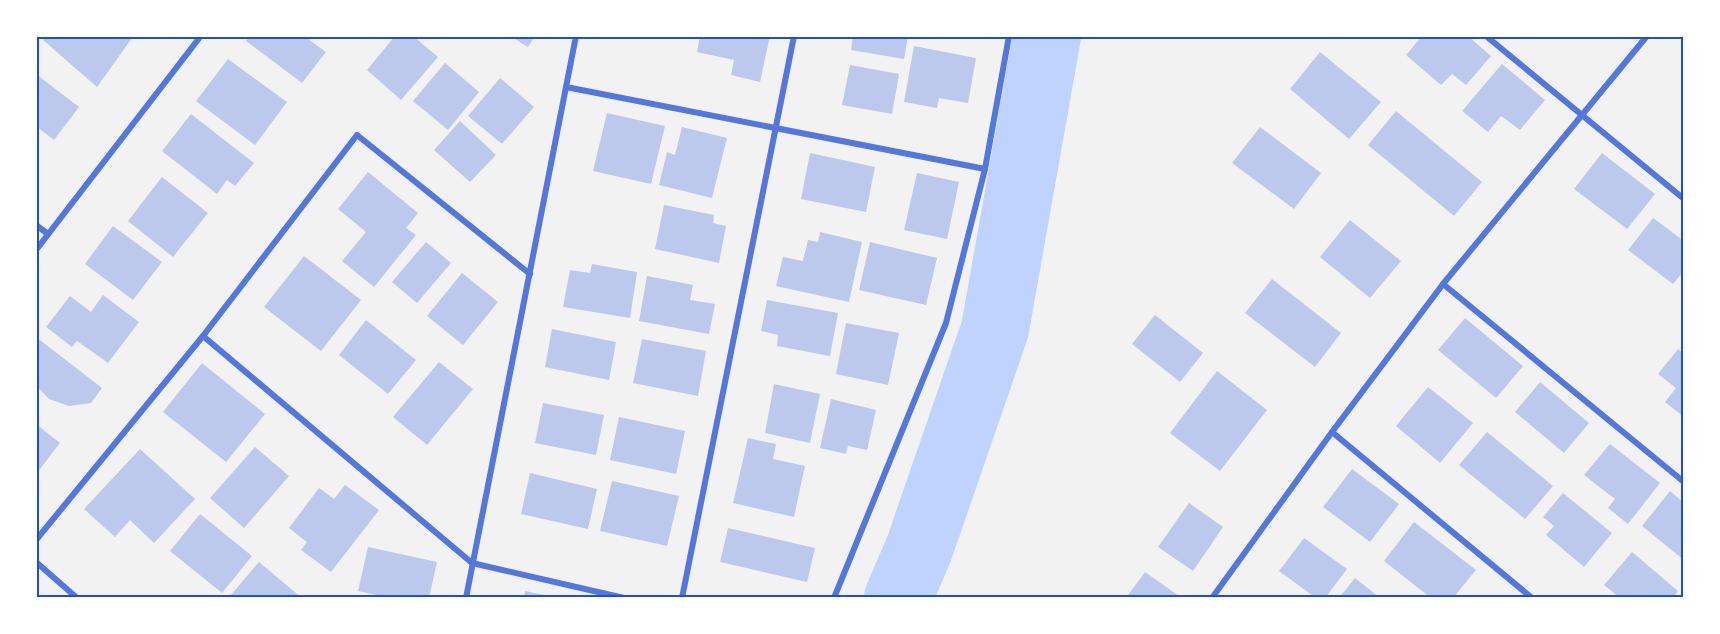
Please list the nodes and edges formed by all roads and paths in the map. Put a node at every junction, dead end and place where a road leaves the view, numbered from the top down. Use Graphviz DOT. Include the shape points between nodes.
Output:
graph roads {
  1 [pos="199,36"];
  2 [pos="576,36"];
  3 [pos="794,36"];
  4 [pos="1009,36"];
  5 [pos="1486,36"];
  6 [pos="1647,36"];
  7 [pos="566,87"];
  8 [pos="1581,115"];
  9 [pos="775,128"];
  10 [pos="985,169"];
  11 [pos="1684,199"];
  12 [pos="36,225"];
  13 [pos="48,234"];
  14 [pos="36,250"];
  15 [pos="530,274"];
  16 [pos="1443,284"];
  17 [pos="203,336"];
  18 [pos="1332,432"];
  19 [pos="1684,482"];
  20 [pos="36,540"];
  21 [pos="36,562"];
  22 [pos="472,563"];
  23 [pos="77,598"];
  24 [pos="466,598"];
  25 [pos="624,598"];
  26 [pos="682,598"];
  27 [pos="834,598"];
  28 [pos="1212,598"];
  29 [pos="1532,598"];
  1 -- 13 [label="street"];
  2 -- 7 [label="street"];
  3 -- 9 [label="street"];
  4 -- 10 [label="street"];
  5 -- 8 [label="street"];
  6 -- 8 [label="street"];
  7 -- 9 [label="street"];
  7 -- 15 [label="street"];
  8 -- 11 [label="street"];
  8 -- 16 [label="street"];
  9 -- 10 [label="street"];
  9 -- 26 [label="street"];
  10 -- 27 [label="street" via="946,323"];
  12 -- 13 [label="street"];
  13 -- 14 [label="street"];
  15 -- 17 [label="street" via="357,135"];
  15 -- 22 [label="street"];
  16 -- 18 [label="street"];
  16 -- 19 [label="street"];
  17 -- 20 [label="street"];
  17 -- 22 [label="street"];
  18 -- 28 [label="street"];
  18 -- 29 [label="street"];
  21 -- 23 [label="street"];
  22 -- 24 [label="street"];
  22 -- 25 [label="street"];
}
